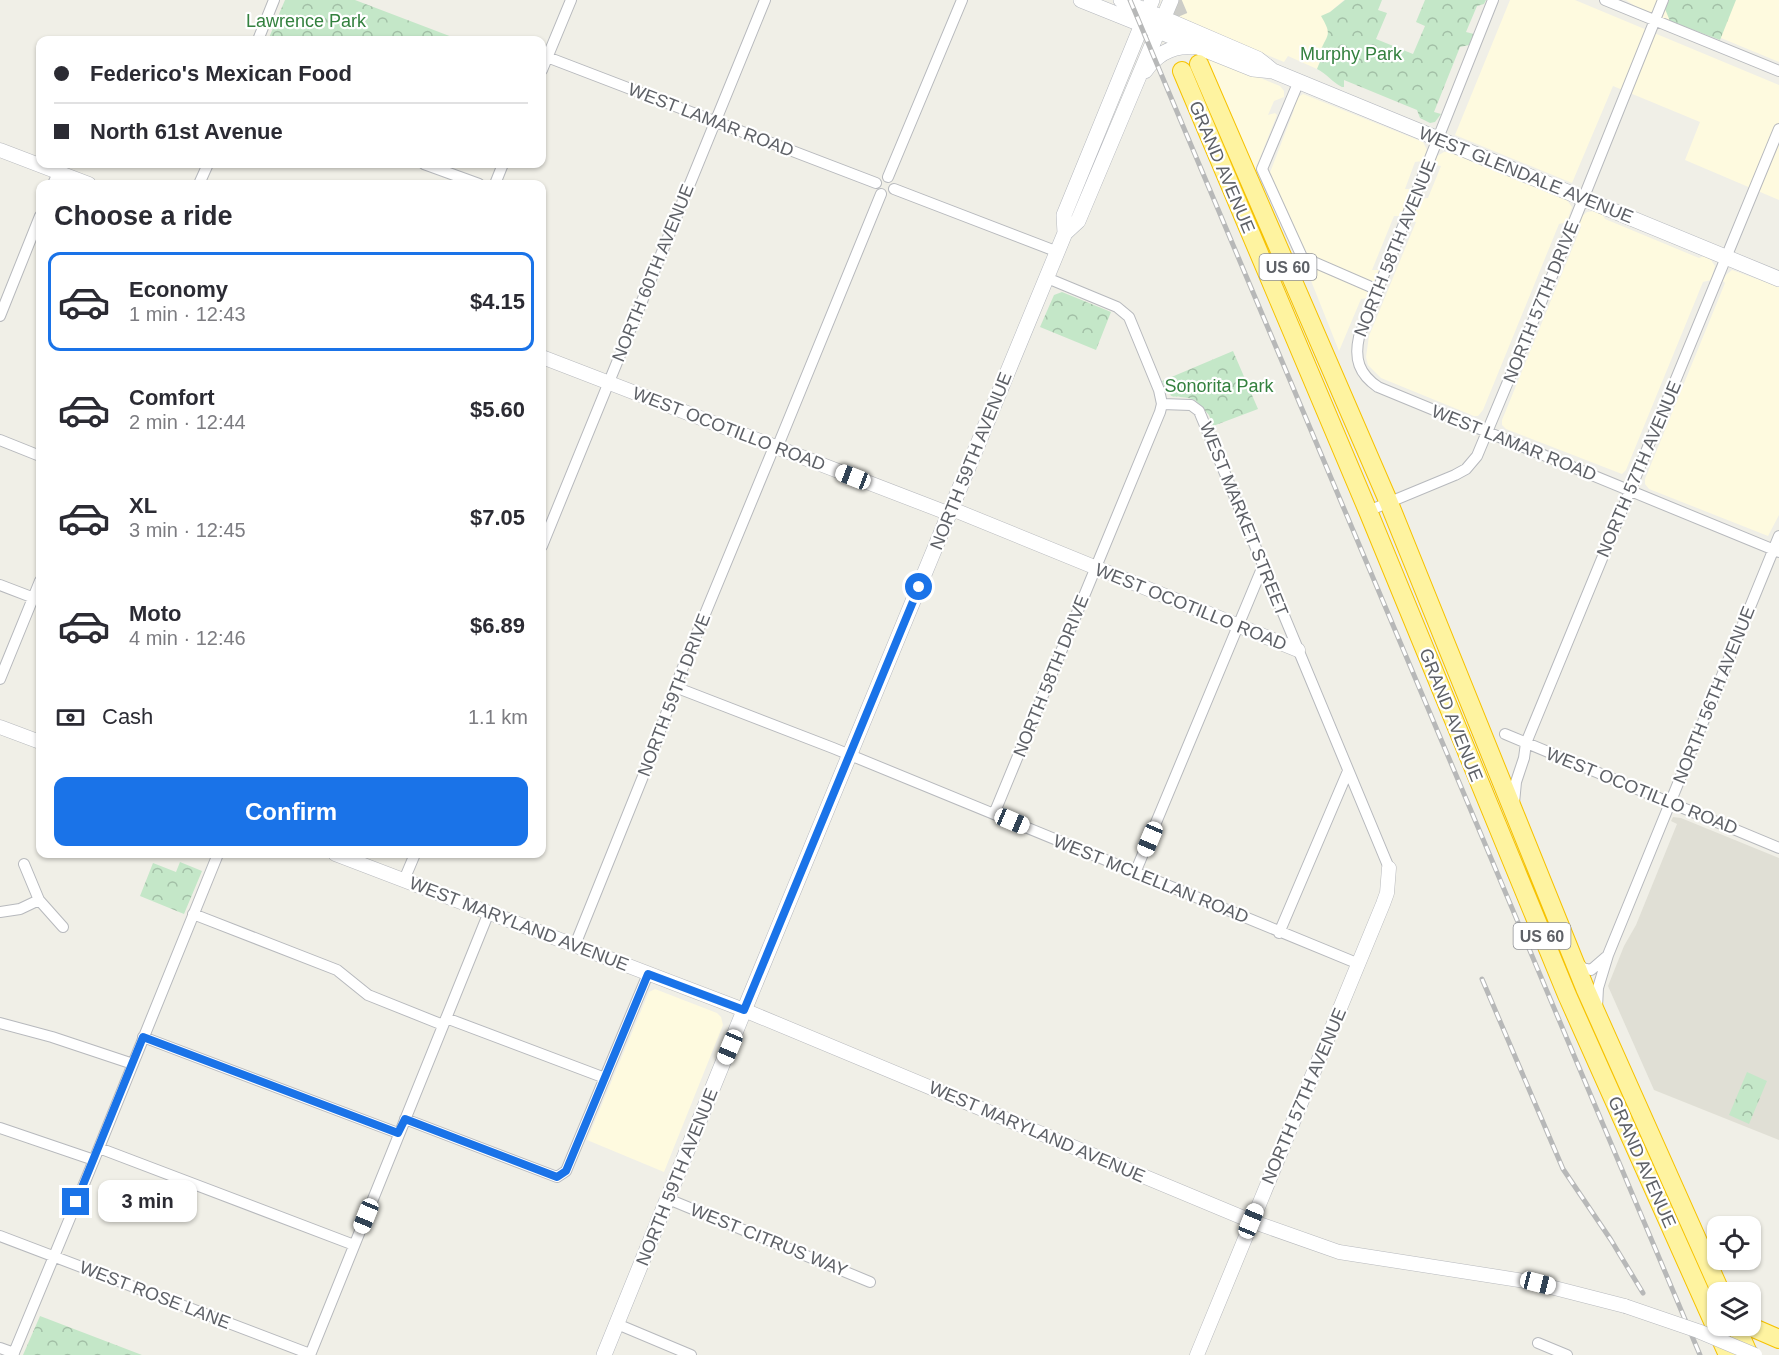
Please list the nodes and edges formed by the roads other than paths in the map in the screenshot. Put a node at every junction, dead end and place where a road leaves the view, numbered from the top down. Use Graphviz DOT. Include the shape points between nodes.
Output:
graph roads {
  1 [pos="274,0"];
  2 [pos="571,0"];
  3 [pos="765,0"];
  4 [pos="962,0"];
  5 [pos="1081,0"];
  6 [pos="1120,0"];
  7 [pos="1171,0"];
  8 [pos="1494,0"];
  9 [pos="1605,0"];
  10 [pos="1663,0"];
  11 [pos="1147,12"];
  12 [pos="1655,21"];
  13 [pos="1160,25"];
  14 [pos="260,36"];
  15 [pos="547,57"];
  16 [pos="1194,61"];
  17 [pos="1273,70"];
  18 [pos="1779,71"];
  19 [pos="1299,81"];
  20 [pos="1130,97"];
  21 [pos="715,122"];
  22 [pos="1779,129"];
  23 [pos="1438,138"];
  24 [pos="0,150"];
  25 [pos="435,168"];
  26 [pos="888,177"];
  27 [pos="56,179"];
  28 [pos="467,180"];
  29 [pos="876,183"];
  30 [pos="894,189"];
  31 [pos="881,194"];
  32 [pos="1583,198"];
  33 [pos="36,226"];
  34 [pos="1065,232"];
  35 [pos="1058,252"];
  36 [pos="1727,257"];
  37 [pos="1047,278"];
  38 [pos="1779,279"];
  39 [pos="1378,290"];
  40 [pos="0,316"];
  41 [pos="546,359"];
  42 [pos="1358,363"];
  43 [pos="609,383"];
  44 [pos="1162,404"];
  45 [pos="1488,432"];
  46 [pos="0,440"];
  47 [pos="776,447"];
  48 [pos="36,454"];
  49 [pos="1630,491"];
  50 [pos="1389,503"];
  51 [pos="951,511"];
  52 [pos="1368,511"];
  53 [pos="546,536"];
  54 [pos="1779,536"];
  55 [pos="1776,551"];
  56 [pos="1263,566"];
  57 [pos="1096,568"];
  58 [pos="0,585"];
  59 [pos="36,592"];
  60 [pos="34,598"];
  61 [pos="1238,626"];
  62 [pos="1298,650"];
  63 [pos="0,679"];
  64 [pos="675,687"];
  65 [pos="0,727"];
  66 [pos="1505,734"];
  67 [pos="36,740"];
  68 [pos="1526,743"];
  69 [pos="850,755"];
  70 [pos="1347,771"];
  71 [pos="1671,803"];
  72 [pos="1513,812"];
  73 [pos="994,814"];
  74 [pos="1779,848"];
  75 [pos="216,858"];
  76 [pos="346,858"];
  77 [pos="413,858"];
  78 [pos="24,864"];
  79 [pos="1389,868"];
  80 [pos="1135,873"];
  81 [pos="404,880"];
  82 [pos="39,900"];
  83 [pos="0,912"];
  84 [pos="489,912"];
  85 [pos="193,914"];
  86 [pos="63,927"];
  87 [pos="1279,933"];
  88 [pos="575,945"];
  89 [pos="1608,954"];
  90 [pos="1573,957"];
  91 [pos="1359,964"];
  92 [pos="648,974"];
  93 [pos="744,1010"];
  94 [pos="1597,1014"];
  95 [pos="445,1022"];
  96 [pos="0,1023"];
  97 [pos="143,1037"];
  98 [pos="133,1064"];
  99 [pos="605,1078"];
  100 [pos="405,1119"];
  101 [pos="0,1128"];
  102 [pos="398,1133"];
  103 [pos="99,1148"];
  104 [pos="94,1160"];
  105 [pos="668,1199"];
  106 [pos="1251,1221"];
  107 [pos="0,1236"];
  108 [pos="354,1245"];
  109 [pos="53,1257"];
  110 [pos="870,1282"];
  111 [pos="1716,1282"];
  112 [pos="617,1324"];
  113 [pos="1779,1328"];
  114 [pos="1761,1329"];
  115 [pos="1761,1332"];
  116 [pos="1740,1336"];
  117 [pos="1779,1339"];
  118 [pos="1538,1343"];
  119 [pos="0,1348"];
  120 [pos="13,1354"];
  121 [pos="310,1354"];
  122 [pos="604,1355"];
  123 [pos="691,1355"];
  124 [pos="1197,1355"];
  125 [pos="1567,1355"];
  126 [pos="1728,1355"];
  127 [pos="1749,1355"];
  128 [pos="1755,1355"];
  1 -- 14 [label="street"];
  2 -- 15 [label="street"];
  3 -- 21 [label="street, NORTH 60TH AVENUE"];
  4 -- 26 [label="street"];
  5 -- 11 [label="main road, WEST GLENDALE AVENUE"];
  6 -- 11 [label="main road, WEST GLENDALE AVENUE"];
  7 -- 13 [label="main road, NORTH 59TH AVENUE"];
  8 -- 23 [label="street, NORTH 58TH AVENUE"];
  9 -- 12 [label="street"];
  10 -- 12 [label="street, NORTH 57TH DRIVE"];
  11 -- 13 [label="main road, WEST GLENDALE AVENUE"];
  11 -- 34 [label="main road, NORTH 59TH AVENUE" via="1064,214"];
  12 -- 18 [label="street"];
  12 -- 32 [label="street, NORTH 57TH DRIVE"];
  13 -- 16 [label="main road, WEST GLENDALE AVENUE"];
  13 -- 17 [label="main road, WEST GLENDALE AVENUE" via="1258,59"];
  13 -- 20 [label="main road, NORTH 59TH AVENUE"];
  15 -- 21 [label="street, WEST LAMAR ROAD"];
  16 -- 17 [label="main road, WEST GLENDALE AVENUE"];
  16 -- 20 [label="main road" via="1180,47 1163,53 1150,64"];
  16 -- 50 [label="highway, GRAND AVENUE / US 60"];
  16 -- 52 [label="highway, GRAND AVENUE / US 60"];
  17 -- 19 [label="main road, WEST GLENDALE AVENUE"];
  19 -- 23 [label="main road, WEST GLENDALE AVENUE"];
  19 -- 39 [label="street" via="1262,169 1302,257"];
  20 -- 34 [label="main road, NORTH 59TH AVENUE" via="1078,221"];
  21 -- 29 [label="street, WEST LAMAR ROAD"];
  21 -- 43 [label="street, NORTH 60TH AVENUE"];
  22 -- 36 [label="street, NORTH 57TH AVENUE"];
  23 -- 32 [label="main road, WEST GLENDALE AVENUE"];
  23 -- 39 [label="street, NORTH 58TH AVENUE"];
  24 -- 27 [label="street"];
  25 -- 28 [label="street"];
  26 -- 29 [label="street" via="881,177"];
  26 -- 30 [label="street"];
  29 -- 31 [label="street"];
  30 -- 31 [label="street" via="890,194"];
  30 -- 35 [label="street"];
  31 -- 47 [label="street, NORTH 59TH DRIVE"];
  32 -- 36 [label="main road, WEST GLENDALE AVENUE"];
  32 -- 45 [label="street, NORTH 57TH DRIVE"];
  33 -- 40 [label="street"];
  34 -- 35 [label="main road, NORTH 59TH AVENUE"];
  35 -- 37 [label="main road, NORTH 59TH AVENUE"];
  36 -- 38 [label="main road, WEST GLENDALE AVENUE"];
  36 -- 49 [label="street, NORTH 57TH AVENUE"];
  37 -- 44 [label="street" via="1117,307 1129,317"];
  37 -- 51 [label="main road, NORTH 59TH AVENUE"];
  39 -- 42 [label="street, NORTH 58TH AVENUE" via="1359,337"];
  41 -- 43 [label="street, WEST OCOTILLO ROAD"];
  42 -- 45 [label="street, WEST LAMAR ROAD" via="1378,387"];
  43 -- 47 [label="street, WEST OCOTILLO ROAD"];
  43 -- 53 [label="street, NORTH 60TH AVENUE"];
  44 -- 56 [label="street, WEST MARKET STREET" via="1191,405 1199,411"];
  44 -- 57 [label="street, NORTH 58TH DRIVE"];
  45 -- 49 [label="street, WEST LAMAR ROAD"];
  45 -- 50 [label="street, NORTH 57TH DRIVE" via="1466,469"];
  46 -- 48 [label="street"];
  47 -- 51 [label="street, WEST OCOTILLO ROAD"];
  47 -- 64 [label="street, NORTH 59TH DRIVE"];
  49 -- 55 [label="street, WEST LAMAR ROAD"];
  49 -- 68 [label="street, NORTH 57TH AVENUE"];
  50 -- 52 [label="street, NORTH 57TH DRIVE"];
  50 -- 72 [label="highway, GRAND AVENUE / US 60"];
  51 -- 57 [label="street, WEST OCOTILLO ROAD"];
  51 -- 69 [label="main road, NORTH 59TH AVENUE"];
  52 -- 126 [label="highway, GRAND AVENUE / US 60" via="1567,995"];
  54 -- 55 [label="street, NORTH 56TH AVENUE"];
  55 -- 71 [label="street, NORTH 56TH AVENUE"];
  56 -- 61 [label="street"];
  56 -- 62 [label="street, WEST MARKET STREET"];
  57 -- 61 [label="street, WEST OCOTILLO ROAD"];
  57 -- 73 [label="street, NORTH 58TH DRIVE"];
  58 -- 60 [label="street"];
  59 -- 60 [label="street"];
  60 -- 63 [label="street"];
  61 -- 62 [label="street, WEST OCOTILLO ROAD"];
  61 -- 80 [label="street"];
  62 -- 70 [label="street, WEST MARKET STREET"];
  64 -- 69 [label="street, WEST MCLELLAN ROAD"];
  64 -- 88 [label="street, NORTH 59TH DRIVE"];
  65 -- 67 [label="street"];
  66 -- 68 [label="street, WEST OCOTILLO ROAD"];
  68 -- 71 [label="street, WEST OCOTILLO ROAD"];
  68 -- 72 [label="street, NORTH 57TH AVENUE" via="1515,782"];
  69 -- 73 [label="street, WEST MCLELLAN ROAD"];
  69 -- 93 [label="main road, NORTH 59TH AVENUE"];
  70 -- 79 [label="street, WEST MARKET STREET"];
  70 -- 87 [label="street"];
  71 -- 74 [label="street, WEST OCOTILLO ROAD"];
  71 -- 89 [label="street, NORTH 56TH AVENUE"];
  72 -- 90 [label="highway, GRAND AVENUE / US 60"];
  73 -- 80 [label="street, WEST MCLELLAN ROAD"];
  75 -- 85 [label="street"];
  76 -- 81 [label="street, WEST MARYLAND AVENUE"];
  77 -- 81 [label="street"];
  78 -- 82 [label="street"];
  79 -- 91 [label="street, NORTH 57TH AVENUE" via="1387,893"];
  80 -- 87 [label="street, WEST MCLELLAN ROAD"];
  81 -- 84 [label="street, WEST MARYLAND AVENUE"];
  82 -- 83 [label="street" via="20,909"];
  82 -- 86 [label="street"];
  84 -- 88 [label="street, WEST MARYLAND AVENUE"];
  84 -- 95 [label="street"];
  85 -- 95 [label="street" via="337,970 368,995"];
  85 -- 97 [label="street"];
  87 -- 91 [label="street, WEST MCLELLAN ROAD"];
  88 -- 92 [label="street, WEST MARYLAND AVENUE"];
  89 -- 90 [label="street" via="1591,970 1583,968"];
  89 -- 94 [label="street, NORTH 56TH AVENUE" via="1598,988"];
  90 -- 94 [label="highway, GRAND AVENUE / US 60"];
  91 -- 106 [label="street, NORTH 57TH AVENUE"];
  92 -- 93 [label="street, WEST MARYLAND AVENUE"];
  92 -- 99 [label="street"];
  93 -- 105 [label="main road, NORTH 59TH AVENUE"];
  93 -- 106 [label="street, WEST MARYLAND AVENUE"];
  94 -- 111 [label="highway, GRAND AVENUE / US 60"];
  95 -- 99 [label="street"];
  95 -- 100 [label="street"];
  96 -- 98 [label="street"];
  97 -- 98 [label="street"];
  97 -- 102 [label="street"];
  98 -- 103 [label="street"];
  99 -- 100 [label="street" via="566,1171 557,1177"];
  100 -- 102 [label="street"];
  101 -- 104 [label="street"];
  102 -- 108 [label="street"];
  103 -- 104 [label="street"];
  103 -- 108 [label="street"];
  104 -- 109 [label="street"];
  105 -- 110 [label="street, WEST CITRUS WAY"];
  105 -- 112 [label="main road, NORTH 59TH AVENUE"];
  106 -- 124 [label="street, NORTH 57TH AVENUE"];
  106 -- 128 [label="street, WEST MARYLAND AVENUE, bridge" via="1339,1252 1538,1283 1625,1306"];
  107 -- 109 [label="street, WEST ROSE LANE"];
  108 -- 121 [label="street"];
  109 -- 120 [label="street"];
  109 -- 121 [label="street, WEST ROSE LANE"];
  112 -- 122 [label="main road, NORTH 59TH AVENUE"];
  112 -- 123 [label="street"];
  113 -- 114 [label="highway"];
  115 -- 117 [label="highway"];
  116 -- 127 [label="highway"];
  118 -- 125 [label="street"];
  119 -- 120 [label="street"];
}
